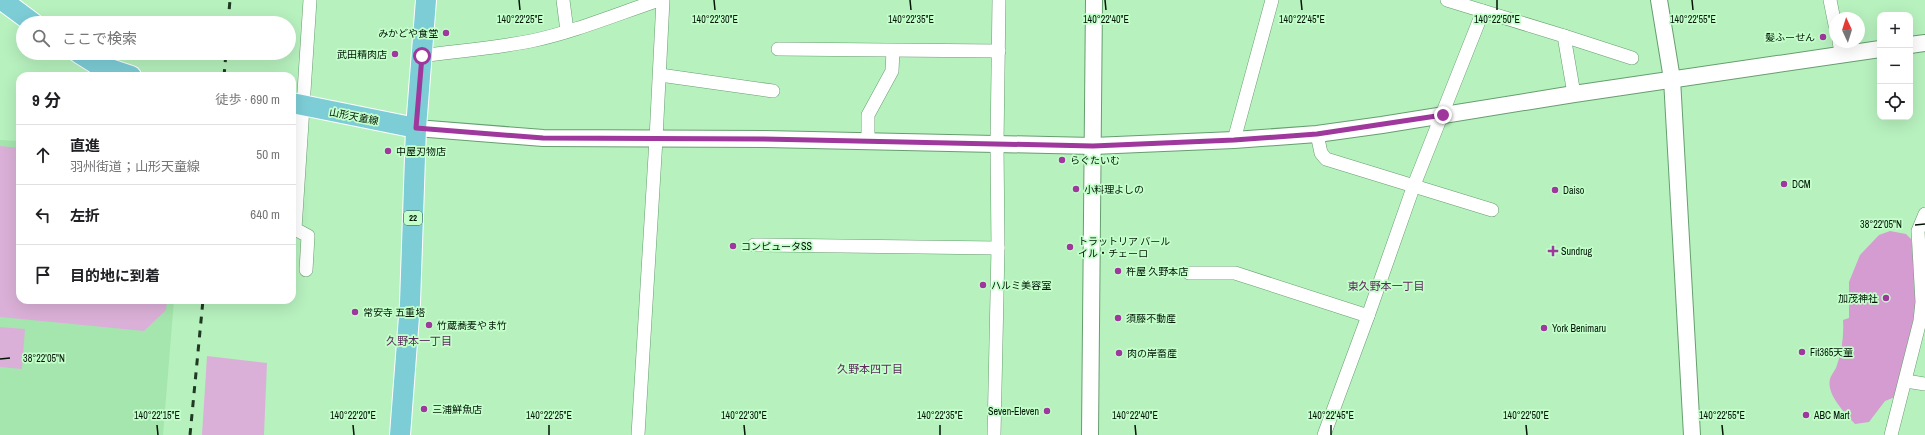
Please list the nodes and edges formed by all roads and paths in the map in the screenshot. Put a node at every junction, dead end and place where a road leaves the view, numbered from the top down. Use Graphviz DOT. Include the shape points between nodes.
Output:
graph roads {
  1 [pos="2,0"];
  2 [pos="310,0"];
  3 [pos="426,0"];
  4 [pos="564,0"];
  5 [pos="659,0"];
  6 [pos="663,0"];
  7 [pos="999,0"];
  8 [pos="1094,0"];
  9 [pos="1272,0"];
  10 [pos="1447,0"];
  11 [pos="1659,0"];
  12 [pos="1830,0"];
  13 [pos="1479,6"];
  14 [pos="1832,12"];
  15 [pos="24,16"];
  16 [pos="566,32"];
  17 [pos="1564,36"];
  18 [pos="1925,43"];
  19 [pos="1913,45"];
  20 [pos="1840,48"];
  21 [pos="778,49"];
  22 [pos="1877,49"];
  23 [pos="893,51"];
  24 [pos="999,51"];
  25 [pos="422,56"];
  26 [pos="1632,58"];
  27 [pos="89,60"];
  28 [pos="118,72"];
  29 [pos="660,75"];
  30 [pos="1672,79"];
  31 [pos="772,91"];
  32 [pos="1574,94"];
  33 [pos="298,104"];
  34 [pos="1443,115"];
  35 [pos="416,128"];
  36 [pos="1317,134"];
  37 [pos="656,139"];
  38 [pos="1234,140"];
  39 [pos="868,142"];
  40 [pos="997,144"];
  41 [pos="1093,146"];
  42 [pos="296,167"];
  43 [pos="1414,185"];
  44 [pos="1492,210"];
  45 [pos="1925,214"];
  46 [pos="296,231"];
  47 [pos="1922,232"];
  48 [pos="754,245"];
  49 [pos="998,248"];
  50 [pos="306,270"];
  51 [pos="1189,273"];
  52 [pos="1368,316"];
  53 [pos="1906,381"];
  54 [pos="1925,384"];
  55 [pos="400,435"];
  56 [pos="638,435"];
  57 [pos="994,435"];
  58 [pos="1090,435"];
  59 [pos="1324,435"];
  60 [pos="1692,435"];
  61 [pos="1891,435"];
  1 -- 15 [label="main road"];
  2 -- 33 [label="street"];
  3 -- 25 [label="main road, 22"];
  4 -- 16 [label="street"];
  5 -- 16 [label="street"];
  6 -- 29 [label="street"];
  7 -- 24 [label="street"];
  8 -- 41 [label="street"];
  9 -- 38 [label="street"];
  10 -- 13 [label="street"];
  11 -- 30 [label="street"];
  12 -- 14 [label="street"];
  13 -- 17 [label="street"];
  13 -- 34 [label="street"];
  16 -- 25 [label="street" via="532,41"];
  17 -- 26 [label="street"];
  17 -- 32 [label="street"];
  18 -- 19 [label="street"];
  20 -- 22 [label="street"];
  20 -- 30 [label="street"];
  21 -- 23 [label="street"];
  23 -- 24 [label="street"];
  23 -- 39 [label="street" via="892,71 868,115"];
  24 -- 40 [label="street"];
  25 -- 35 [label="main road, 22"];
  27 -- 28 [label="main road" via="98,66"];
  29 -- 31 [label="street"];
  29 -- 37 [label="street"];
  30 -- 32 [label="street"];
  30 -- 60 [label="street"];
  32 -- 34 [label="street"];
  33 -- 35 [label="main road, 山形天童線"];
  33 -- 42 [label="street"];
  34 -- 36 [label="street"];
  34 -- 43 [label="street"];
  35 -- 37 [label="street" via="543,138"];
  35 -- 55 [label="main road, 22" via="410,303"];
  36 -- 38 [label="street"];
  36 -- 43 [label="street" via="1321,153 1326,159"];
  37 -- 39 [label="street"];
  37 -- 56 [label="street"];
  38 -- 41 [label="street"];
  39 -- 40 [label="street"];
  40 -- 41 [label="street"];
  40 -- 49 [label="street"];
  41 -- 58 [label="street"];
  43 -- 44 [label="street"];
  43 -- 52 [label="street"];
  45 -- 47 [label="street"];
  46 -- 50 [label="street" via="308,236"];
  47 -- 53 [label="street" via="1920,321"];
  48 -- 49 [label="street"];
  49 -- 57 [label="street"];
  51 -- 52 [label="street" via="1235,273"];
  52 -- 59 [label="street"];
  53 -- 54 [label="street"];
  53 -- 61 [label="street"];
}
